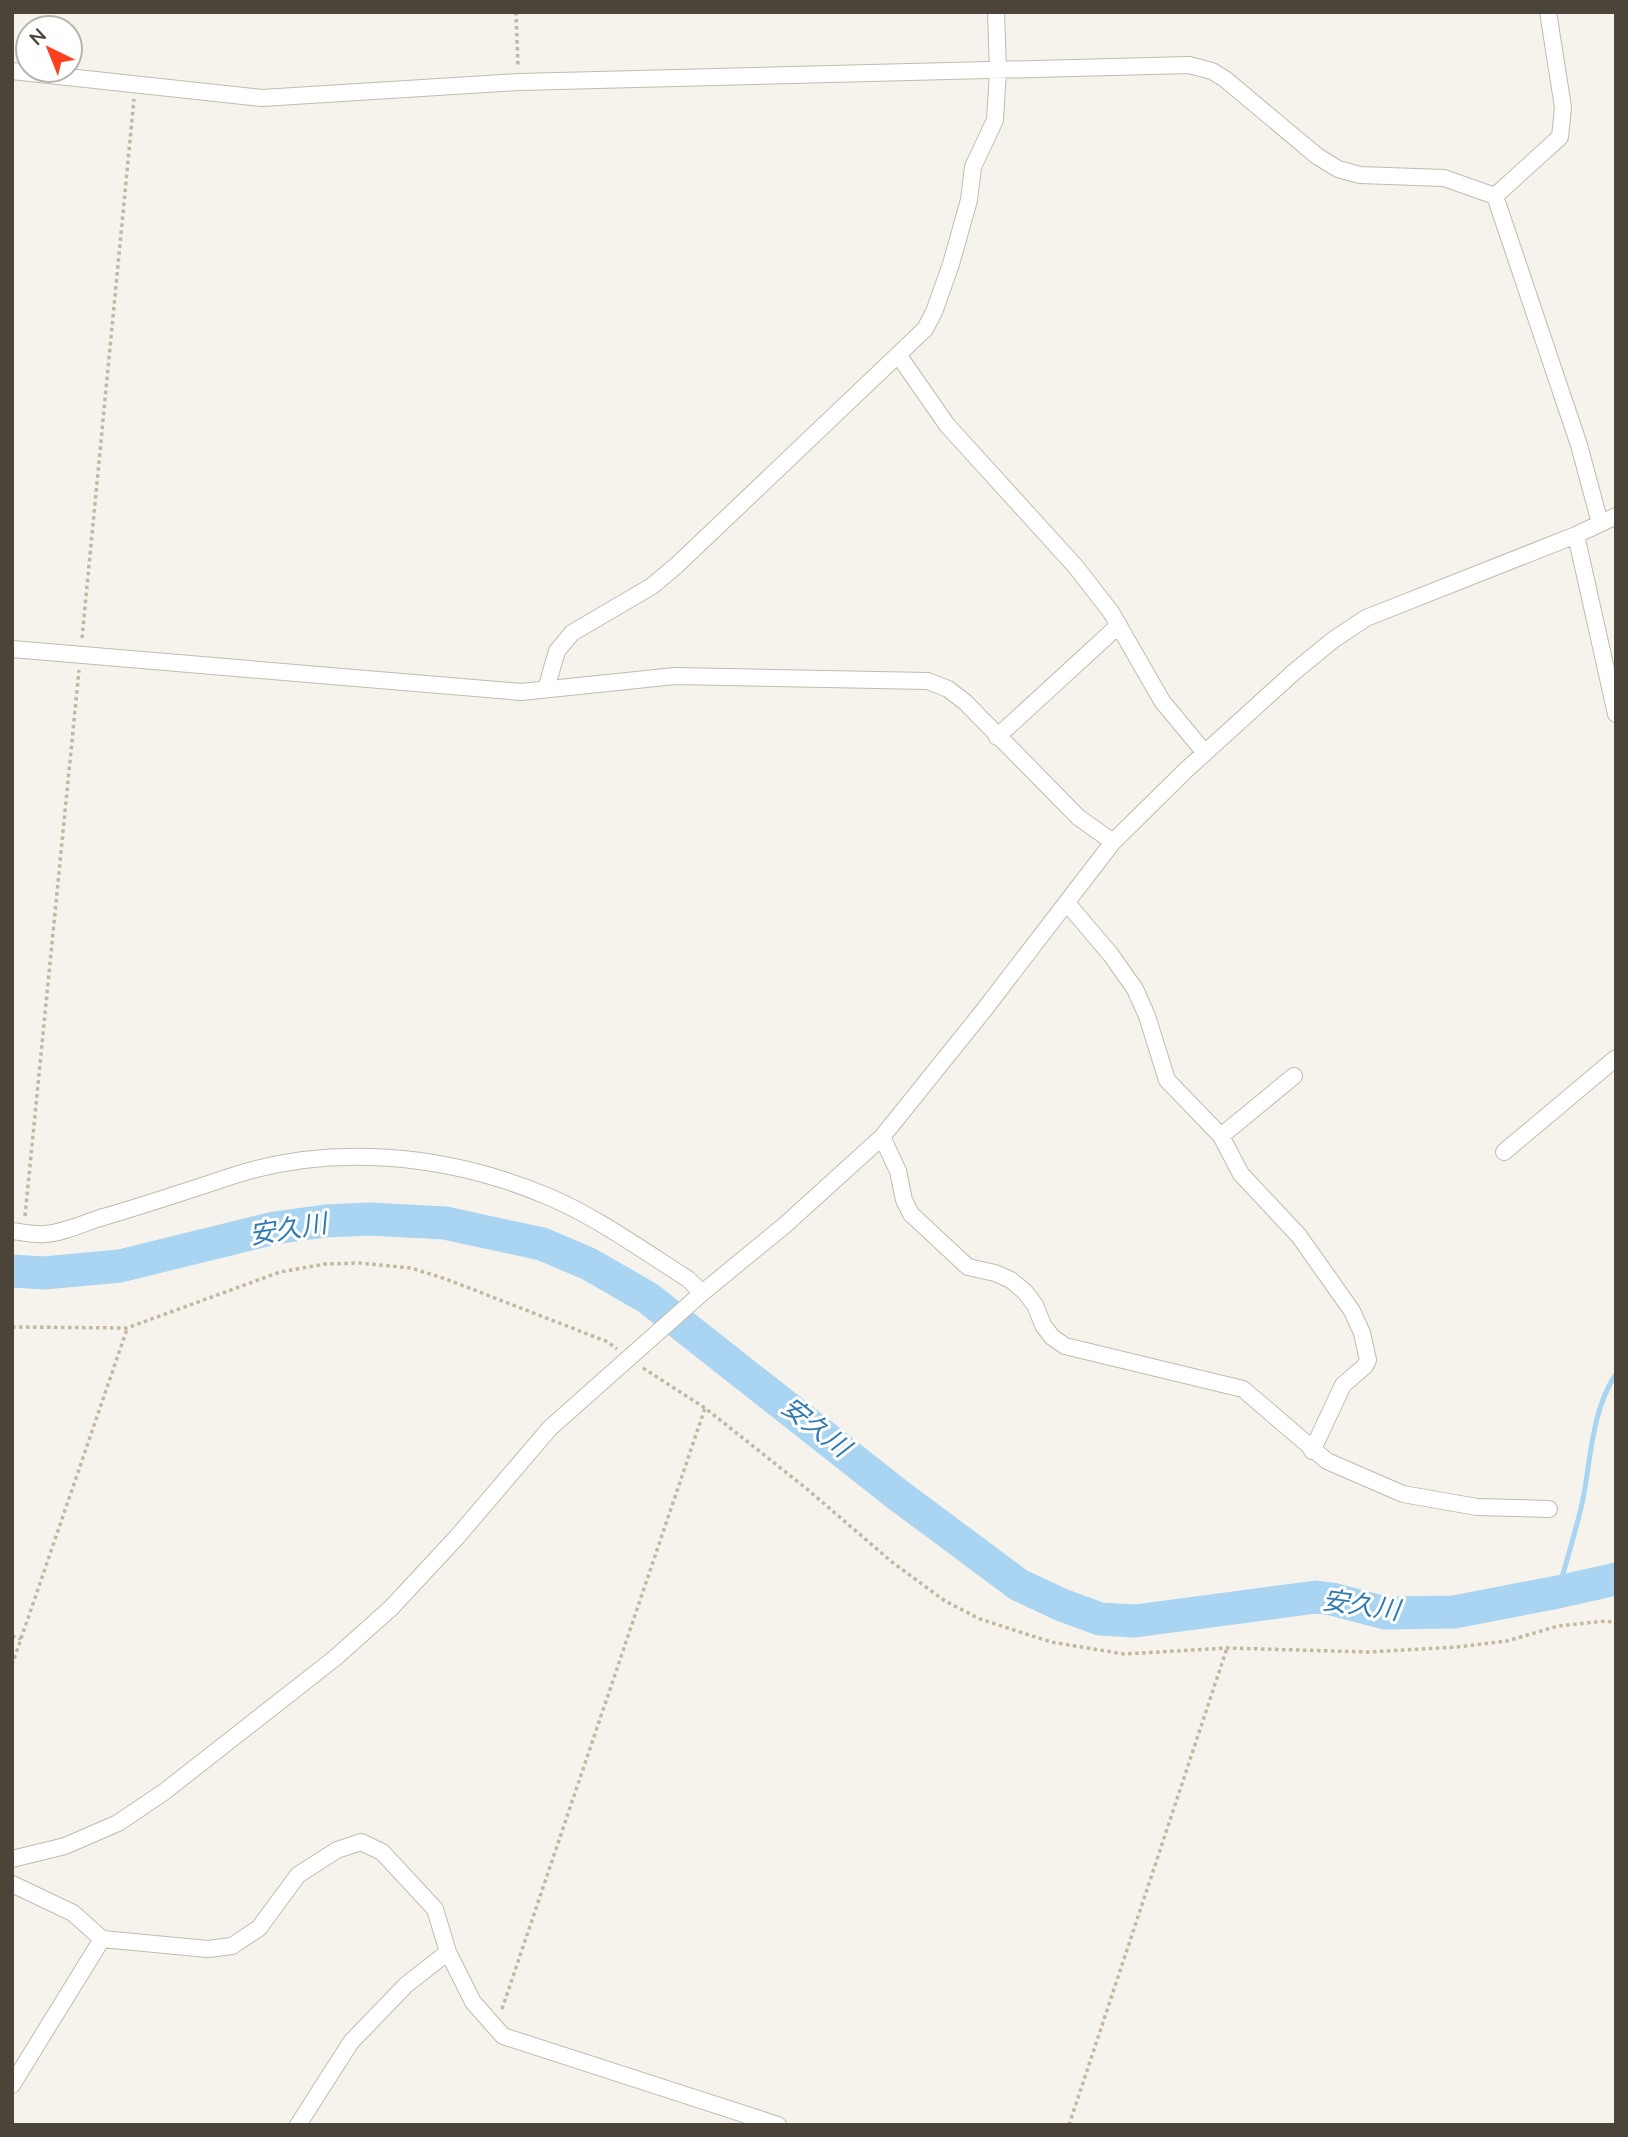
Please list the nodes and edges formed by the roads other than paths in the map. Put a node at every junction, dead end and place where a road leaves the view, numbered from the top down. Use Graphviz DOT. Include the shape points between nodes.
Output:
graph roads {
  1 [pos="996,12"];
  2 [pos="1548,12"];
  3 [pos="12,71"];
  4 [pos="998,71"];
  5 [pos="1494,196"];
  6 [pos="899,356"];
  7 [pos="1616,516"];
  8 [pos="1600,523"];
  9 [pos="1576,534"];
  10 [pos="1119,625"];
  11 [pos="12,649"];
  12 [pos="546,689"];
  13 [pos="1616,714"];
  14 [pos="997,737"];
  15 [pos="1205,753"];
  16 [pos="1113,842"];
  17 [pos="1067,903"];
  18 [pos="1616,1058"];
  19 [pos="1294,1076"];
  20 [pos="1222,1136"];
  21 [pos="882,1137"];
  22 [pos="1504,1152"];
  23 [pos="18,1231"];
  24 [pos="702,1293"];
  25 [pos="1312,1451"];
  26 [pos="1549,1509"];
  27 [pos="12,1859"];
  28 [pos="12,1884"];
  29 [pos="102,1939"];
  30 [pos="448,1952"];
  31 [pos="12,2085"];
  32 [pos="298,2125"];
  33 [pos="778,2125"];
  1 -- 4 [label="street"];
  2 -- 5 [label="street" via="1563,107 1560,137"];
  3 -- 4 [label="street" via="262,98 519,82"];
  4 -- 5 [label="street" via="1189,65 1225,79 1338,169 1360,175 1444,178"];
  4 -- 6 [label="street" via="995,120 973,167 951,264 925,329"];
  5 -- 8 [label="street" via="1579,445"];
  6 -- 10 [label="street" via="947,425 1076,567"];
  6 -- 12 [label="street" via="677,565 652,586 572,633 557,651"];
  7 -- 8 [label="street"];
  8 -- 9 [label="street"];
  9 -- 13 [label="street"];
  9 -- 15 [label="street" via="1366,618 1294,671"];
  10 -- 14 [label="street"];
  10 -- 15 [label="street" via="1162,701"];
  11 -- 12 [label="street" via="521,692"];
  12 -- 14 [label="street" via="675,676 928,681 965,702"];
  14 -- 16 [label="street" via="1078,817"];
  15 -- 16 [label="street"];
  16 -- 17 [label="street"];
  17 -- 20 [label="street" via="1135,989 1167,1080"];
  17 -- 21 [label="street"];
  18 -- 22 [label="street"];
  19 -- 20 [label="street"];
  20 -- 25 [label="street" via="1241,1174 1299,1236 1362,1332 1368,1360 1343,1385"];
  21 -- 24 [label="street"];
  21 -- 25 [label="street" via="911,1214 968,1267 1011,1280 1025,1292 1052,1337 1065,1346 1243,1389"];
  23 -- 24 [label="street" via="43,1234 63,1229 286,1162 383,1156 491,1175 548,1196 688,1279"];
  24 -- 27 [label="street" via="550,1427 391,1608 335,1658 118,1823 65,1846"];
  25 -- 26 [label="street" via="1403,1494 1477,1507"];
  28 -- 29 [label="street" via="73,1913"];
  29 -- 30 [label="street" via="208,1949 232,1946 258,1928 298,1875 337,1850 361,1842 382,1852 435,1909"];
  29 -- 31 [label="street"];
  30 -- 32 [label="street" via="406,1985 351,2042"];
  30 -- 33 [label="street" via="473,2002 503,2036"];
}
